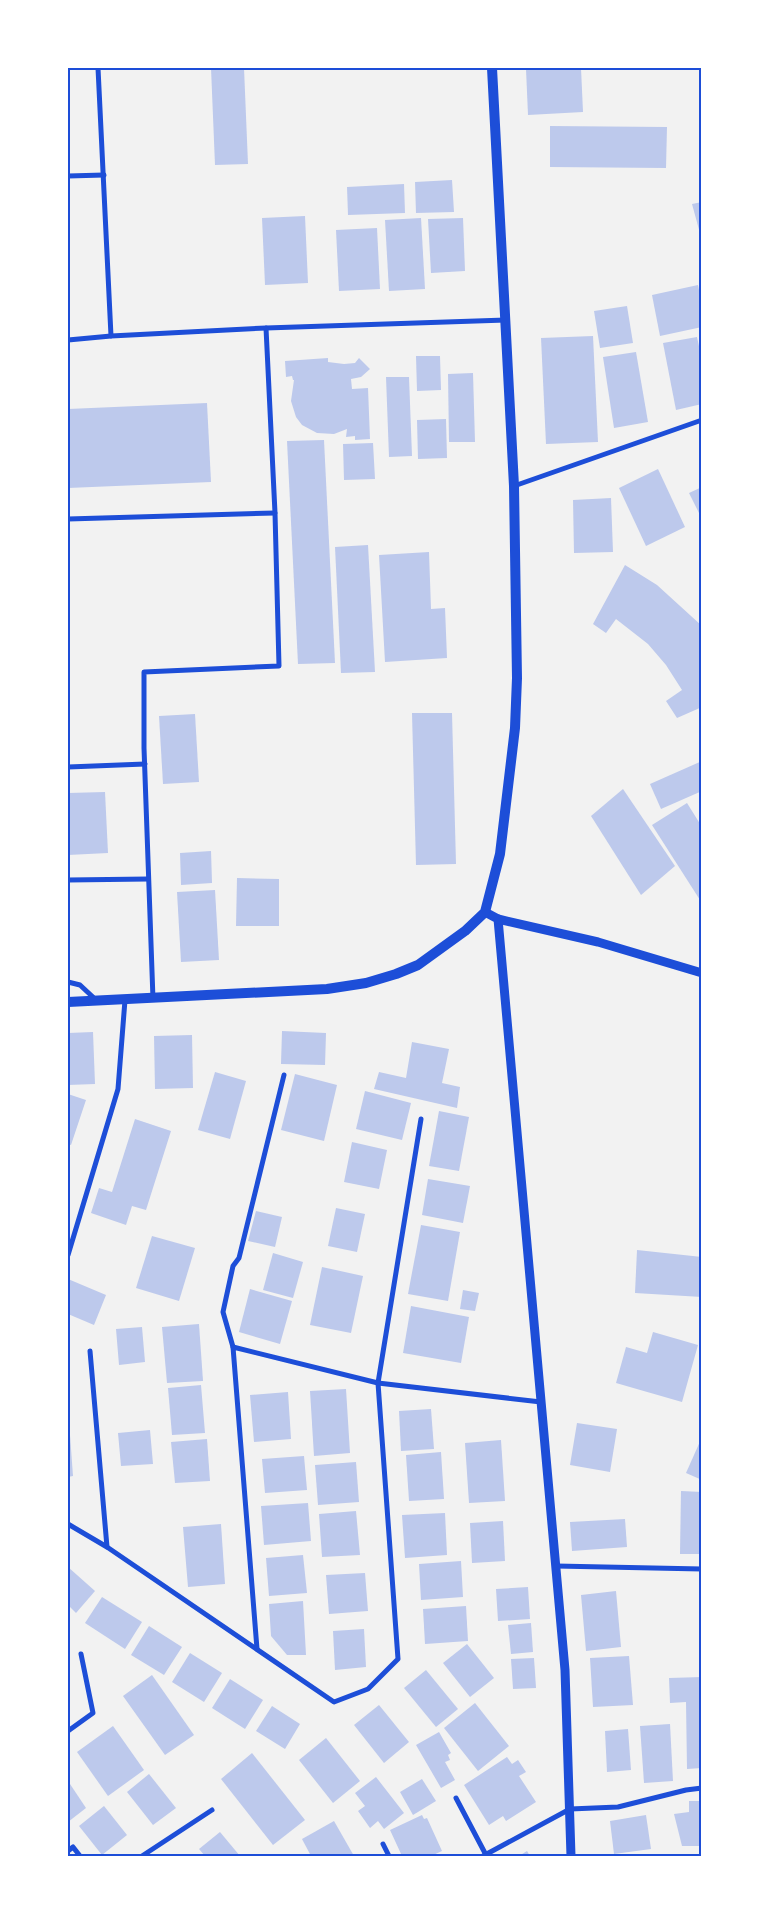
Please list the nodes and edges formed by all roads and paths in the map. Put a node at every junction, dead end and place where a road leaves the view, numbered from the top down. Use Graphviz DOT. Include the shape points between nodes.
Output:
graph roads {
  1 [pos="98,68"];
  2 [pos="492,68"];
  3 [pos="104,175"];
  4 [pos="68,176"];
  5 [pos="506,320"];
  6 [pos="266,328"];
  7 [pos="111,336"];
  8 [pos="68,340"];
  9 [pos="702,420"];
  10 [pos="514,486"];
  11 [pos="275,513"];
  12 [pos="68,520"];
  13 [pos="145,764"];
  14 [pos="68,766"];
  15 [pos="148,879"];
  16 [pos="68,880"];
  17 [pos="484,912"];
  18 [pos="498,919"];
  19 [pos="702,973"];
  20 [pos="68,982"];
  21 [pos="153,999"];
  22 [pos="125,1000"];
  23 [pos="98,1001"];
  24 [pos="68,1002"];
  25 [pos="284,1075"];
  26 [pos="421,1119"];
  27 [pos="68,1255"];
  28 [pos="233,1347"];
  29 [pos="90,1351"];
  30 [pos="378,1383"];
  31 [pos="542,1402"];
  32 [pos="68,1524"];
  33 [pos="107,1547"];
  34 [pos="556,1566"];
  35 [pos="702,1570"];
  36 [pos="257,1649"];
  37 [pos="80,1654"];
  38 [pos="68,1731"];
  39 [pos="702,1788"];
  40 [pos="456,1798"];
  41 [pos="570,1809"];
  42 [pos="212,1810"];
  43 [pos="383,1844"];
  44 [pos="68,1851"];
  45 [pos="80,1856"];
  46 [pos="142,1856"];
  47 [pos="389,1856"];
  48 [pos="484,1856"];
  49 [pos="571,1856"];
  1 -- 3 [label="street"];
  2 -- 5 [label="main road"];
  3 -- 4 [label="street"];
  3 -- 7 [label="street"];
  5 -- 6 [label="street"];
  5 -- 10 [label="main road"];
  6 -- 7 [label="street"];
  6 -- 11 [label="street"];
  7 -- 8 [label="street"];
  9 -- 10 [label="street"];
  10 -- 17 [label="main road" via="515,728 500,854"];
  11 -- 12 [label="street"];
  11 -- 13 [label="street" via="279,666 144,672"];
  13 -- 14 [label="street"];
  13 -- 15 [label="street"];
  15 -- 16 [label="street"];
  15 -- 21 [label="street"];
  17 -- 18 [label="street"];
  17 -- 21 [label="main road" via="465,931 418,965 366,983 327,989"];
  18 -- 19 [label="street" via="598,942"];
  18 -- 31 [label="street"];
  20 -- 23 [label="street" via="80,985"];
  21 -- 22 [label="main road"];
  22 -- 23 [label="main road"];
  22 -- 27 [label="street" via="118,1090"];
  23 -- 24 [label="main road"];
  25 -- 28 [label="street" via="223,1312"];
  26 -- 30 [label="street"];
  28 -- 30 [label="street"];
  28 -- 36 [label="street"];
  29 -- 33 [label="street"];
  30 -- 31 [label="street"];
  30 -- 36 [label="street" via="398,1659 368,1689 334,1702"];
  31 -- 34 [label="street"];
  32 -- 33 [label="street"];
  33 -- 36 [label="street"];
  34 -- 35 [label="street"];
  34 -- 41 [label="street" via="565,1670"];
  37 -- 38 [label="street" via="93,1713"];
  39 -- 41 [label="street" via="618,1807"];
  40 -- 48 [label="street"];
  41 -- 48 [label="street"];
  41 -- 49 [label="street"];
  42 -- 46 [label="street"];
  43 -- 47 [label="street"];
  44 -- 45 [label="street" via="73,1847"];
}
